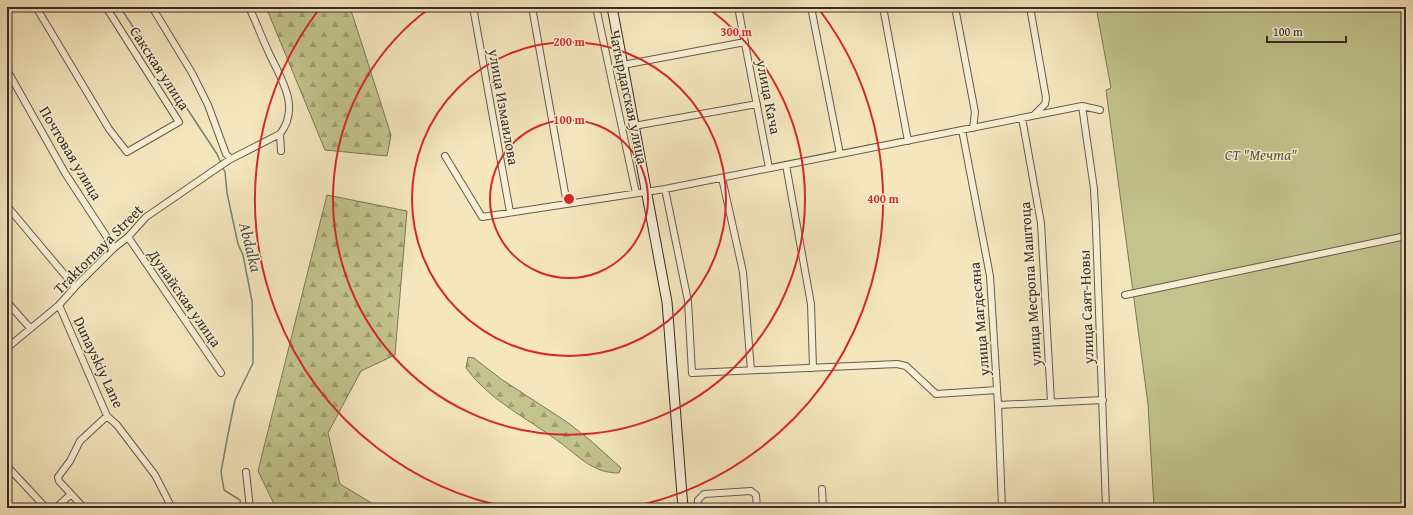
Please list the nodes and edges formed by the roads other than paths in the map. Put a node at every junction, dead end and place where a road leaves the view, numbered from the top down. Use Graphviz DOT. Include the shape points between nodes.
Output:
graph roads {
  1 [pos="106,7"];
  2 [pos="152,7"];
  3 [pos="249,7"];
  4 [pos="473,7"];
  5 [pos="532,7"];
  6 [pos="596,7"];
  7 [pos="612,7"];
  8 [pos="738,7"];
  9 [pos="811,7"];
  10 [pos="883,7"];
  11 [pos="955,7"];
  12 [pos="1030,7"];
  13 [pos="37,8"];
  14 [pos="745,42"];
  15 [pos="623,65"];
  16 [pos="7,70"];
  17 [pos="757,104"];
  18 [pos="1082,106"];
  19 [pos="1100,110"];
  20 [pos="1033,116"];
  21 [pos="1022,118"];
  22 [pos="634,126"];
  23 [pos="973,128"];
  24 [pos="962,130"];
  25 [pos="280,134"];
  26 [pos="908,140"];
  27 [pos="281,151"];
  28 [pos="840,154"];
  29 [pos="445,156"];
  30 [pos="230,159"];
  31 [pos="786,165"];
  32 [pos="769,168"];
  33 [pos="722,178"];
  34 [pos="665,189"];
  35 [pos="647,192"];
  36 [pos="636,193"];
  37 [pos="567,204"];
  38 [pos="7,206"];
  39 [pos="510,212"];
  40 [pos="1406,236"];
  41 [pos="128,237"];
  42 [pos="114,248"];
  43 [pos="75,287"];
  44 [pos="1125,295"];
  45 [pos="7,302"];
  46 [pos="59,305"];
  47 [pos="30,328"];
  48 [pos="7,348"];
  49 [pos="812,368"];
  50 [pos="751,370"];
  51 [pos="221,373"];
  52 [pos="997,390"];
  53 [pos="1103,400"];
  54 [pos="1051,402"];
  55 [pos="998,405"];
  56 [pos="107,416"];
  57 [pos="7,466"];
  58 [pos="246,472"];
  59 [pos="822,489"];
  60 [pos="71,494"];
  61 [pos="46,508"];
  62 [pos="56,508"];
  63 [pos="84,508"];
  64 [pos="172,508"];
  65 [pos="250,508"];
  66 [pos="683,508"];
  67 [pos="698,508"];
  68 [pos="757,508"];
  69 [pos="823,508"];
  70 [pos="1002,508"];
  71 [pos="1106,508"];
  1 -- 13 [label="street, Сакская улица" via="179,122 127,152 109,129"];
  2 -- 30 [label="street, Сакская улица" via="192,73"];
  3 -- 25 [label="street, Traktornaya Street" via="285,86 290,104 289,121"];
  4 -- 39 [label="street, улица Измаилова"];
  5 -- 37 [label="street"];
  6 -- 36 [label="street, Чатырдагская улица"];
  7 -- 15 [label="main road"];
  8 -- 14 [label="street, улица Кача"];
  9 -- 28 [label="street"];
  10 -- 26 [label="street"];
  11 -- 23 [label="street" via="975,112"];
  12 -- 20 [label="street" via="1046,98 1045,104"];
  14 -- 15 [label="street"];
  14 -- 17 [label="street, улица Кача"];
  15 -- 22 [label="main road"];
  16 -- 42 [label="street, Почтовая улица" via="65,173"];
  17 -- 22 [label="street"];
  17 -- 32 [label="street, улица Кача"];
  18 -- 19 [label="street"];
  18 -- 20 [label="street"];
  18 -- 53 [label="street, улица Саят-Новы" via="1094,189"];
  20 -- 21 [label="street"];
  21 -- 23 [label="street"];
  21 -- 54 [label="street, улица Месропа Маштоца" via="1042,223"];
  22 -- 35 [label="main road"];
  23 -- 24 [label="street"];
  24 -- 26 [label="street"];
  24 -- 52 [label="street, улица Магдесяна" via="990,276"];
  25 -- 27 [label="street"];
  25 -- 30 [label="street, Traktornaya Street"];
  26 -- 28 [label="street"];
  28 -- 31 [label="street"];
  29 -- 39 [label="street" via="482,217"];
  30 -- 41 [label="street, Traktornaya Street" via="146,217"];
  31 -- 32 [label="street"];
  31 -- 49 [label="street" via="811,304"];
  32 -- 33 [label="street"];
  33 -- 34 [label="street"];
  33 -- 50 [label="street" via="743,272"];
  34 -- 35 [label="street"];
  34 -- 50 [label="street" via="688,301 692,373"];
  35 -- 36 [label="street"];
  35 -- 66 [label="main road" via="667,302"];
  36 -- 37 [label="street"];
  37 -- 39 [label="street"];
  38 -- 43 [label="street"];
  40 -- 44 [label="street"];
  41 -- 42 [label="street, Traktornaya Street"];
  41 -- 51 [label="street, Дунайская улица"];
  42 -- 43 [label="street, Traktornaya Street"];
  43 -- 46 [label="street, Traktornaya Street"];
  45 -- 47 [label="street"];
  46 -- 47 [label="street, Traktornaya Street"];
  46 -- 56 [label="street, Dunayskiy Lane"];
  47 -- 48 [label="street, Traktornaya Street"];
  49 -- 50 [label="street"];
  49 -- 52 [label="street" via="897,364 906,366 936,394"];
  52 -- 55 [label="street, улица Магдесяна"];
  53 -- 54 [label="street"];
  53 -- 71 [label="street, улица Саят-Новы"];
  54 -- 55 [label="street"];
  55 -- 70 [label="street, улица Магдесяна"];
  56 -- 60 [label="street" via="80,441 58,477"];
  56 -- 64 [label="street, Dunayskiy Lane" via="117,425 154,475"];
  57 -- 61 [label="street"];
  58 -- 65 [label="street"];
  59 -- 69 [label="street"];
  60 -- 62 [label="street"];
  60 -- 63 [label="street"];
  67 -- 68 [label="street" via="698,500 704,494 750,491 756,495"];
}
